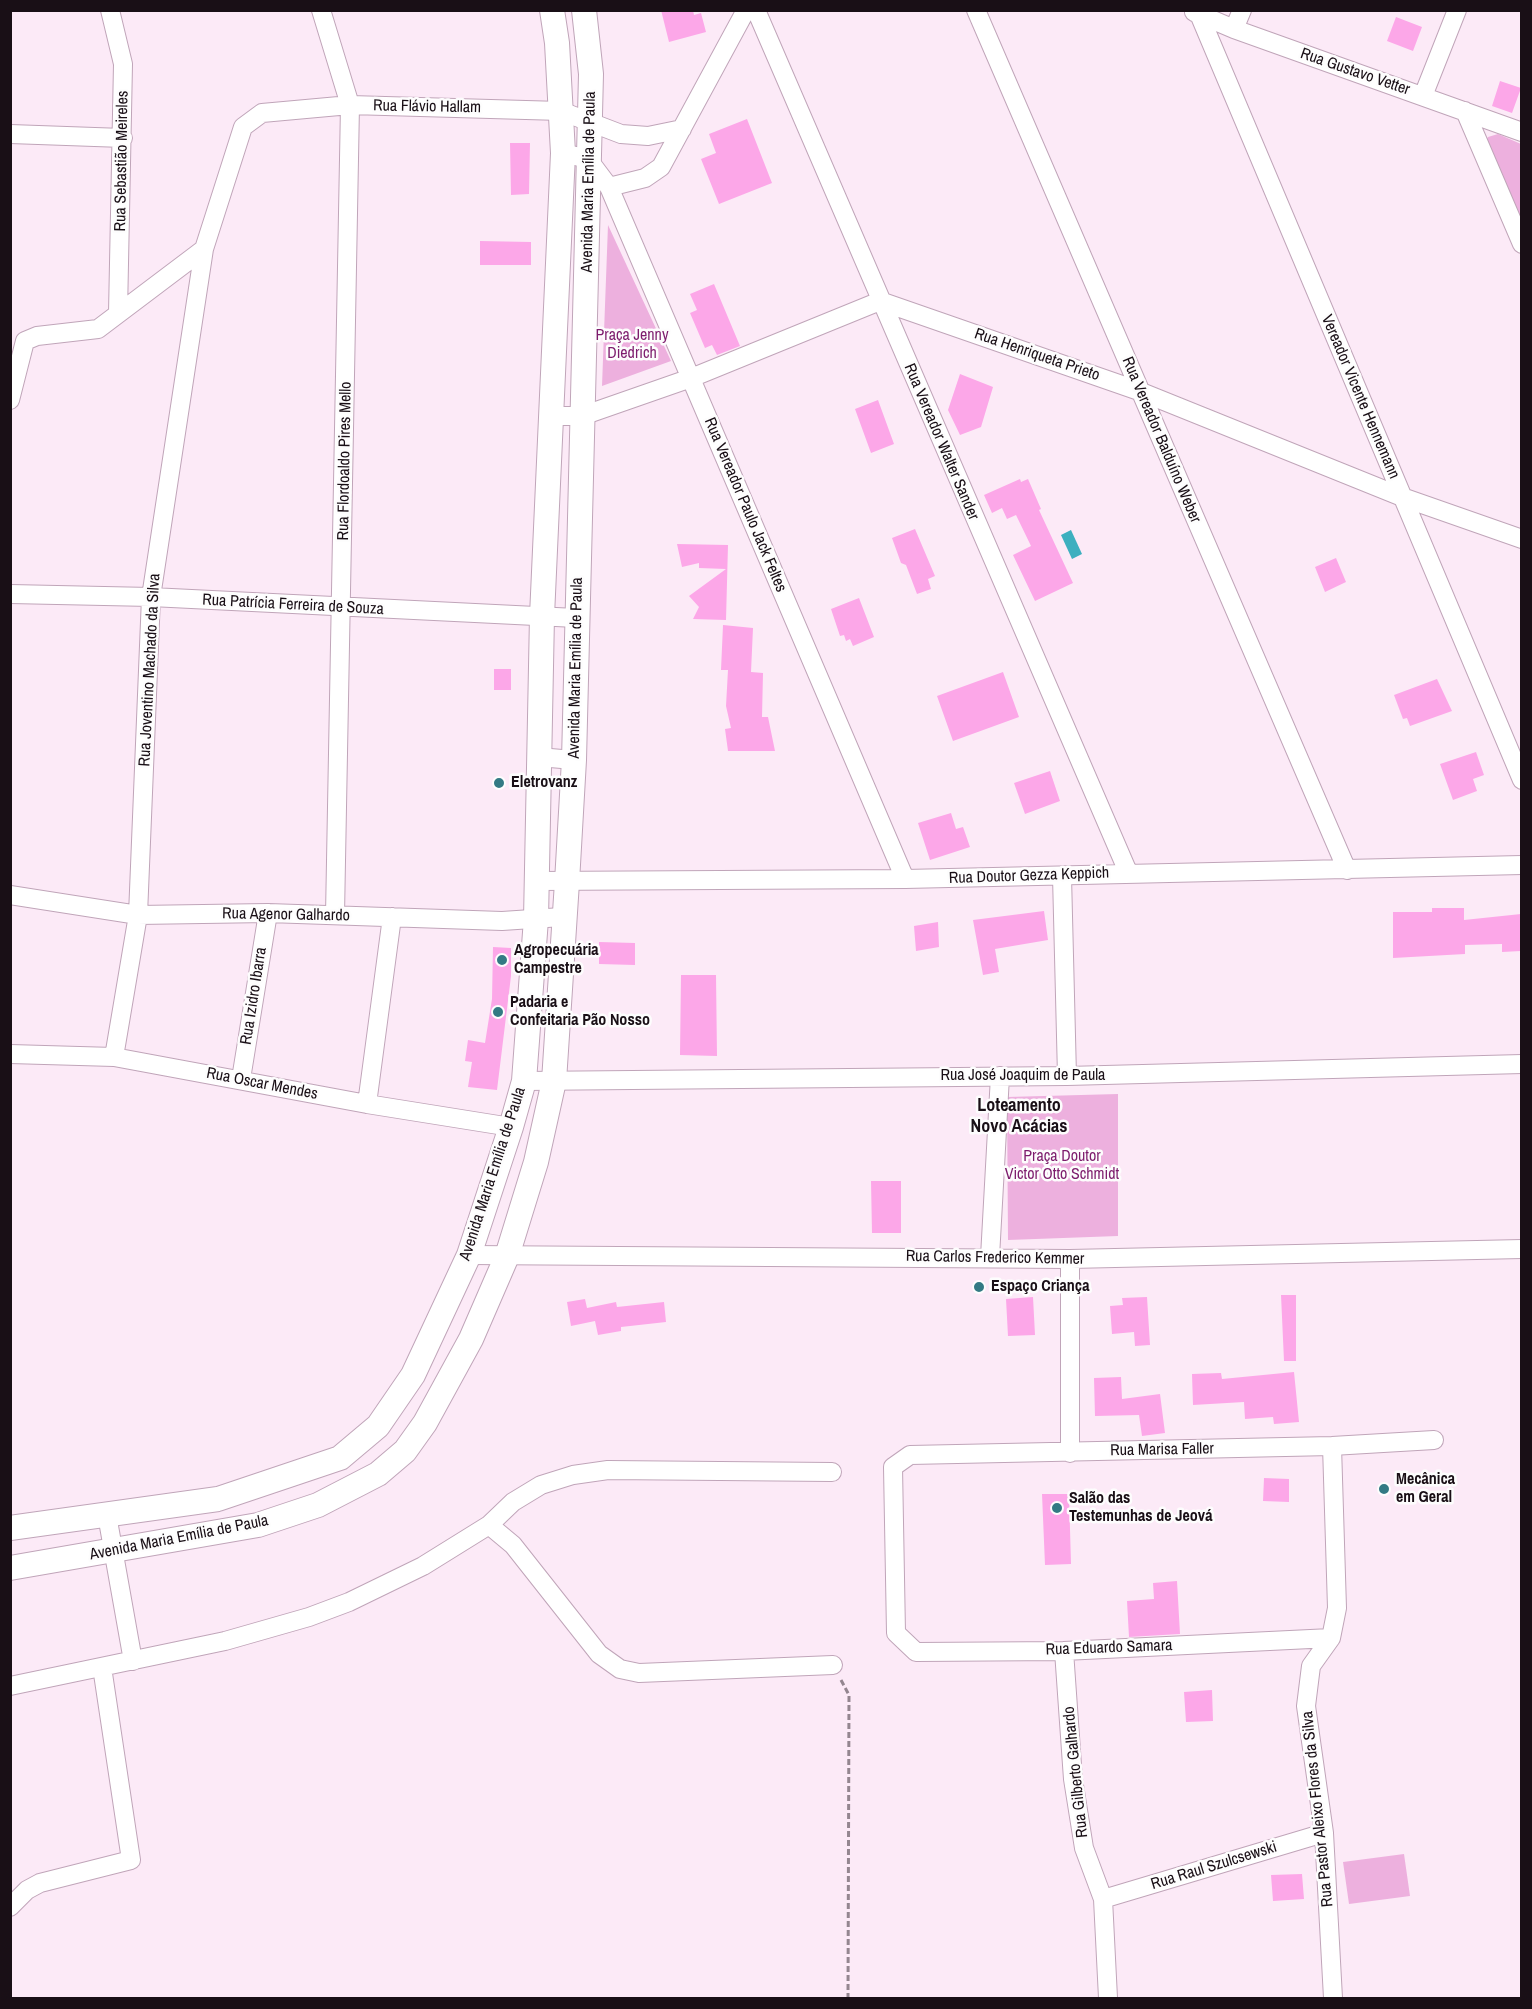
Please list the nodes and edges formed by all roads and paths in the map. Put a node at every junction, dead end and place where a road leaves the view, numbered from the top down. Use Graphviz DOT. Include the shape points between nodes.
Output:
graph roads {
  1 [pos="110,10"];
  2 [pos="321,10"];
  3 [pos="552,10"];
  4 [pos="584,10"];
  5 [pos="746,10"];
  6 [pos="756,10"];
  7 [pos="976,10"];
  8 [pos="1242,10"];
  9 [pos="1457,10"];
  10 [pos="1195,12"];
  11 [pos="1234,29"];
  12 [pos="1423,96"];
  13 [pos="350,105"];
  14 [pos="561,111"];
  15 [pos="1465,111"];
  16 [pos="262,113"];
  17 [pos="590,122"];
  18 [pos="682,129"];
  19 [pos="1521,132"];
  20 [pos="10,134"];
  21 [pos="123,138"];
  22 [pos="563,153"];
  23 [pos="588,159"];
  24 [pos="609,187"];
  25 [pos="1521,244"];
  26 [pos="204,249"];
  27 [pos="880,301"];
  28 [pos="118,313"];
  29 [pos="691,378"];
  30 [pos="1139,390"];
  31 [pos="11,397"];
  32 [pos="549,416"];
  33 [pos="582,416"];
  34 [pos="1402,498"];
  35 [pos="1521,538"];
  36 [pos="10,594"];
  37 [pos="151,597"];
  38 [pos="343,608"];
  39 [pos="542,616"];
  40 [pos="576,618"];
  41 [pos="538,757"];
  42 [pos="574,760"];
  43 [pos="1521,780"];
  44 [pos="1521,865"];
  45 [pos="1347,870"];
  46 [pos="1128,872"];
  47 [pos="1062,876"];
  48 [pos="905,879"];
  49 [pos="536,881"];
  50 [pos="567,882"];
  51 [pos="10,894"];
  52 [pos="268,914"];
  53 [pos="138,915"];
  54 [pos="335,915"];
  55 [pos="392,917"];
  56 [pos="562,917"];
  57 [pos="536,919"];
  58 [pos="10,1054"];
  59 [pos="114,1057"];
  60 [pos="1521,1064"];
  61 [pos="1000,1076"];
  62 [pos="1067,1076"];
  63 [pos="241,1079"];
  64 [pos="524,1081"];
  65 [pos="554,1081"];
  66 [pos="367,1104"];
  67 [pos="512,1128"];
  68 [pos="1521,1249"];
  69 [pos="469,1255"];
  70 [pos="507,1256"];
  71 [pos="990,1257"];
  72 [pos="1070,1259"];
  73 [pos="1434,1440"];
  74 [pos="1332,1446"];
  75 [pos="1070,1453"];
  76 [pos="832,1472"];
  77 [pos="106,1515"];
  78 [pos="489,1525"];
  79 [pos="10,1528"];
  80 [pos="113,1552"];
  81 [pos="10,1568"];
  82 [pos="896,1633"];
  83 [pos="1331,1638"];
  84 [pos="1064,1650"];
  85 [pos="133,1661"];
  86 [pos="833,1665"];
  87 [pos="102,1667"];
  88 [pos="10,1686"];
  89 [pos="1324,1833"];
  90 [pos="1104,1899"];
  91 [pos="10,1907"];
  92 [pos="848,1998"];
  93 [pos="1108,1998"];
  94 [pos="1333,1998"];
  1 -- 21 [label="street, Rua Sebastião Meireles" via="123,64"];
  2 -- 13 [label="street, Rua Flordoaldo Pires Mello"];
  3 -- 14 [label="main road, Avenida Maria Emília de Paula"];
  4 -- 17 [label="main road, Avenida Maria Emília de Paula" via="591,74"];
  5 -- 18 [label="street"];
  6 -- 27 [label="street, Rua Vereador Walter Sander"];
  7 -- 30 [label="street, Rua Vereador Balduíno Weber"];
  8 -- 11 [label="street"];
  9 -- 12 [label="street"];
  10 -- 11 [label="street, Rua Gustavo Vetter"];
  10 -- 34 [label="street, Vereador Vicente Hennemann"];
  11 -- 12 [label="street, Rua Gustavo Vetter"];
  12 -- 15 [label="street, Rua Gustavo Vetter"];
  13 -- 14 [label="street, Rua Flávio Hallam"];
  13 -- 16 [label="street, Rua Flávio Hallam"];
  13 -- 38 [label="street, Rua Flordoaldo Pires Mello"];
  14 -- 17 [label="street, Rua Flávio Hallam"];
  14 -- 22 [label="main road, Avenida Maria Emília de Paula"];
  15 -- 19 [label="street, Rua Gustavo Vetter"];
  15 -- 25 [label="street"];
  16 -- 26 [label="street, Rua Joventino Machado da Silva" via="243,127"];
  17 -- 18 [label="street, Rua Flávio Hallam" via="633,136"];
  17 -- 23 [label="main road, Avenida Maria Emília de Paula"];
  18 -- 24 [label="street" via="661,167 645,178"];
  20 -- 21 [label="street"];
  21 -- 28 [label="street, Rua Sebastião Meireles"];
  22 -- 23 [label="street"];
  22 -- 32 [label="main road, Avenida Maria Emília de Paula"];
  23 -- 24 [label="street, Rua Vereador Paulo Jack Feltes"];
  23 -- 33 [label="main road, Avenida Maria Emília de Paula"];
  24 -- 29 [label="street, Rua Vereador Paulo Jack Feltes"];
  26 -- 28 [label="street"];
  26 -- 37 [label="street, Rua Joventino Machado da Silva"];
  27 -- 29 [label="street"];
  27 -- 30 [label="street, Rua Henriqueta Prieto"];
  27 -- 46 [label="street, Rua Vereador Walter Sander"];
  28 -- 31 [label="street" via="98,329 25,341"];
  29 -- 33 [label="street"];
  29 -- 48 [label="street, Rua Vereador Paulo Jack Feltes"];
  30 -- 34 [label="street, Rua Henriqueta Prieto"];
  30 -- 45 [label="street, Rua Vereador Balduíno Weber"];
  32 -- 33 [label="street"];
  32 -- 39 [label="main road, Avenida Maria Emília de Paula"];
  33 -- 40 [label="main road, Avenida Maria Emília de Paula"];
  34 -- 35 [label="street, Rua Henriqueta Prieto"];
  34 -- 43 [label="street, Vereador Vicente Hennemann"];
  36 -- 37 [label="street, Rua Patrícia Ferreira de Souza"];
  37 -- 38 [label="street, Rua Patrícia Ferreira de Souza"];
  37 -- 53 [label="street, Rua Joventino Machado da Silva"];
  38 -- 39 [label="street, Rua Patrícia Ferreira de Souza"];
  38 -- 54 [label="street, Rua Flordoaldo Pires Mello"];
  39 -- 40 [label="street, Rua Patrícia Ferreira de Souza"];
  39 -- 41 [label="main road, Avenida Maria Emília de Paula"];
  40 -- 42 [label="main road, Avenida Maria Emília de Paula"];
  41 -- 42 [label="street"];
  41 -- 49 [label="main road, Avenida Maria Emília de Paula"];
  42 -- 50 [label="main road, Avenida Maria Emília de Paula"];
  44 -- 45 [label="street, Rua Doutor Gezza Keppich"];
  45 -- 46 [label="street, Rua Doutor Gezza Keppich"];
  46 -- 47 [label="street, Rua Doutor Gezza Keppich"];
  47 -- 48 [label="street, Rua Doutor Gezza Keppich"];
  47 -- 62 [label="street"];
  48 -- 50 [label="street, Rua Doutor Gezza Keppich"];
  49 -- 50 [label="street, Rua Doutor Gezza Keppich"];
  49 -- 57 [label="main road, Avenida Maria Emília de Paula"];
  50 -- 56 [label="main road, Avenida Maria Emília de Paula"];
  51 -- 53 [label="street, Rua Agenor Galhardo"];
  52 -- 53 [label="street, Rua Agenor Galhardo"];
  52 -- 54 [label="street, Rua Agenor Galhardo"];
  52 -- 63 [label="street, Rua Izidro Ibarra"];
  53 -- 59 [label="street, Rua Joventino Machado da Silva"];
  54 -- 55 [label="street, Rua Agenor Galhardo"];
  55 -- 57 [label="street, Rua Agenor Galhardo"];
  55 -- 66 [label="street"];
  56 -- 57 [label="street, Rua Agenor Galhardo"];
  56 -- 65 [label="main road, Avenida Maria Emília de Paula"];
  57 -- 64 [label="main road, Avenida Maria Emília de Paula"];
  58 -- 59 [label="street, Rua Oscar Mendes"];
  59 -- 63 [label="street, Rua Oscar Mendes"];
  60 -- 62 [label="street, Rua José Joaquim de Paula"];
  61 -- 62 [label="street, Rua José Joaquim de Paula"];
  61 -- 65 [label="street, Rua José Joaquim de Paula"];
  61 -- 71 [label="street"];
  63 -- 66 [label="street, Rua Oscar Mendes"];
  64 -- 65 [label="street, Rua José Joaquim de Paula"];
  64 -- 67 [label="main road, Avenida Maria Emília de Paula"];
  65 -- 70 [label="main road, Avenida Maria Emília de Paula" via="536,1162"];
  66 -- 67 [label="street, Rua Oscar Mendes"];
  67 -- 69 [label="main road, Avenida Maria Emília de Paula"];
  68 -- 72 [label="street, Rua Carlos Frederico Kemmer"];
  69 -- 70 [label="street, Rua Carlos Frederico Kemmer"];
  69 -- 77 [label="main road, Avenida Maria Emília de Paula" via="412,1375 378,1426 340,1458 218,1499"];
  70 -- 71 [label="street, Rua Carlos Frederico Kemmer"];
  70 -- 80 [label="main road, Avenida Maria Emília de Paula" via="471,1339 425,1423 405,1451 378,1474 318,1505 258,1525"];
  71 -- 72 [label="street, Rua Carlos Frederico Kemmer"];
  72 -- 75 [label="street"];
  73 -- 74 [label="street, Rua Marisa Faller"];
  74 -- 75 [label="street, Rua Marisa Faller"];
  74 -- 83 [label="street, Rua Pastor Aleixo Flores da Silva" via="1337,1608"];
  75 -- 82 [label="street, Rua Marisa Faller" via="910,1455 893,1467"];
  76 -- 78 [label="street" via="608,1470 573,1475 541,1485 513,1502"];
  77 -- 79 [label="main road, Avenida Maria Emília de Paula"];
  77 -- 80 [label="street"];
  78 -- 85 [label="street" via="389,1584 319,1613 225,1641"];
  78 -- 86 [label="street" via="513,1545 599,1654 620,1668 639,1672"];
  80 -- 81 [label="main road, Avenida Maria Emília de Paula"];
  80 -- 85 [label="street"];
  82 -- 84 [label="street, Rua Eduardo Samara" via="916,1652"];
  83 -- 84 [label="street, Rua Eduardo Samara"];
  83 -- 89 [label="street, Rua Pastor Aleixo Flores da Silva" via="1311,1666 1306,1706"];
  84 -- 90 [label="street, Rua Gilberto Galhardo" via="1073,1779 1084,1848"];
  85 -- 87 [label="street"];
  86 -- 92 [label="path" via="849,1695"];
  87 -- 88 [label="street"];
  87 -- 91 [label="street" via="131,1860 40,1883"];
  89 -- 90 [label="street, Rua Raul Szulcsewski"];
  89 -- 94 [label="street, Rua Pastor Aleixo Flores da Silva"];
  90 -- 93 [label="street, Rua Gilberto Galhardo"];
}
